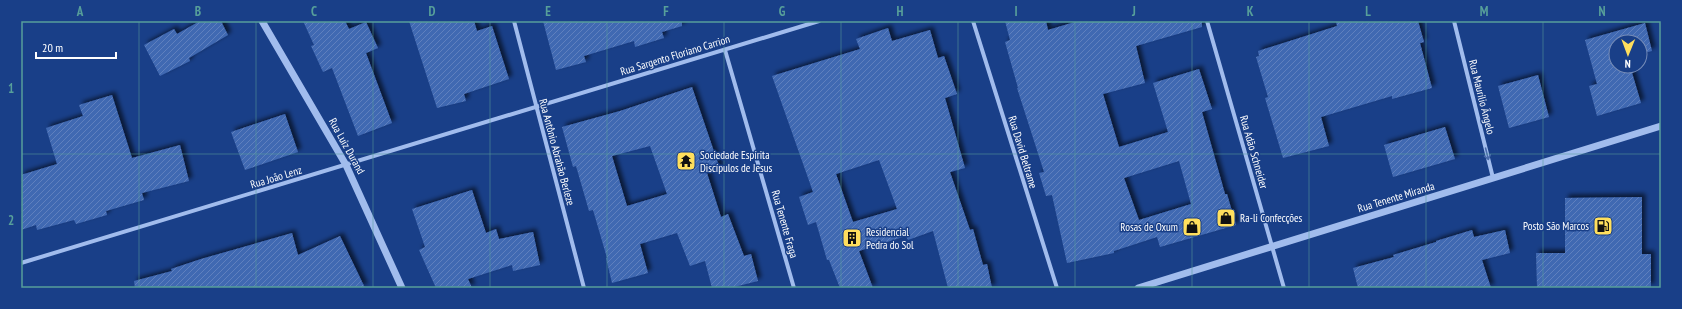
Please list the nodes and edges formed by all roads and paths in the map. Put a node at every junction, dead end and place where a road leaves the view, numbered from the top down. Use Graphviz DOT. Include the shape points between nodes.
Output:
graph roads {
  1 [pos="262,21"];
  2 [pos="514,21"];
  3 [pos="819,21"];
  4 [pos="973,21"];
  5 [pos="1207,21"];
  6 [pos="1454,21"];
  7 [pos="725,50"];
  8 [pos="536,107"];
  9 [pos="1661,126"];
  10 [pos="346,165"];
  11 [pos="1493,178"];
  12 [pos="1272,246"];
  13 [pos="21,263"];
  14 [pos="402,288"];
  15 [pos="584,288"];
  16 [pos="794,288"];
  17 [pos="1057,288"];
  18 [pos="1138,288"];
  19 [pos="1284,288"];
  1 -- 10 [label="street, Rua Luiz Durand"];
  2 -- 8 [label="street, Rua Antônio Abrahão Berleze"];
  3 -- 7 [label="street, Rua Sargento Floriano Carrion"];
  4 -- 17 [label="street, Rua David Beltrame"];
  5 -- 12 [label="street, Rua Adão Schneider"];
  6 -- 11 [label="street, Rua Maurílio Ângelo, one-way"];
  7 -- 8 [label="street, Rua Sargento Floriano Carrion"];
  7 -- 16 [label="street, Rua Tenente Fraga"];
  8 -- 10 [label="street, Rua João Lenz"];
  8 -- 15 [label="street, Rua Antônio Abrahão Berleze"];
  9 -- 11 [label="street, Rua Tenente Miranda"];
  10 -- 13 [label="street, Rua João Lenz"];
  10 -- 14 [label="street, Rua Luiz Durand"];
  11 -- 12 [label="street, Rua Tenente Miranda"];
  12 -- 18 [label="street, Rua Tenente Miranda"];
  12 -- 19 [label="street, Rua Adão Schneider"];
}
